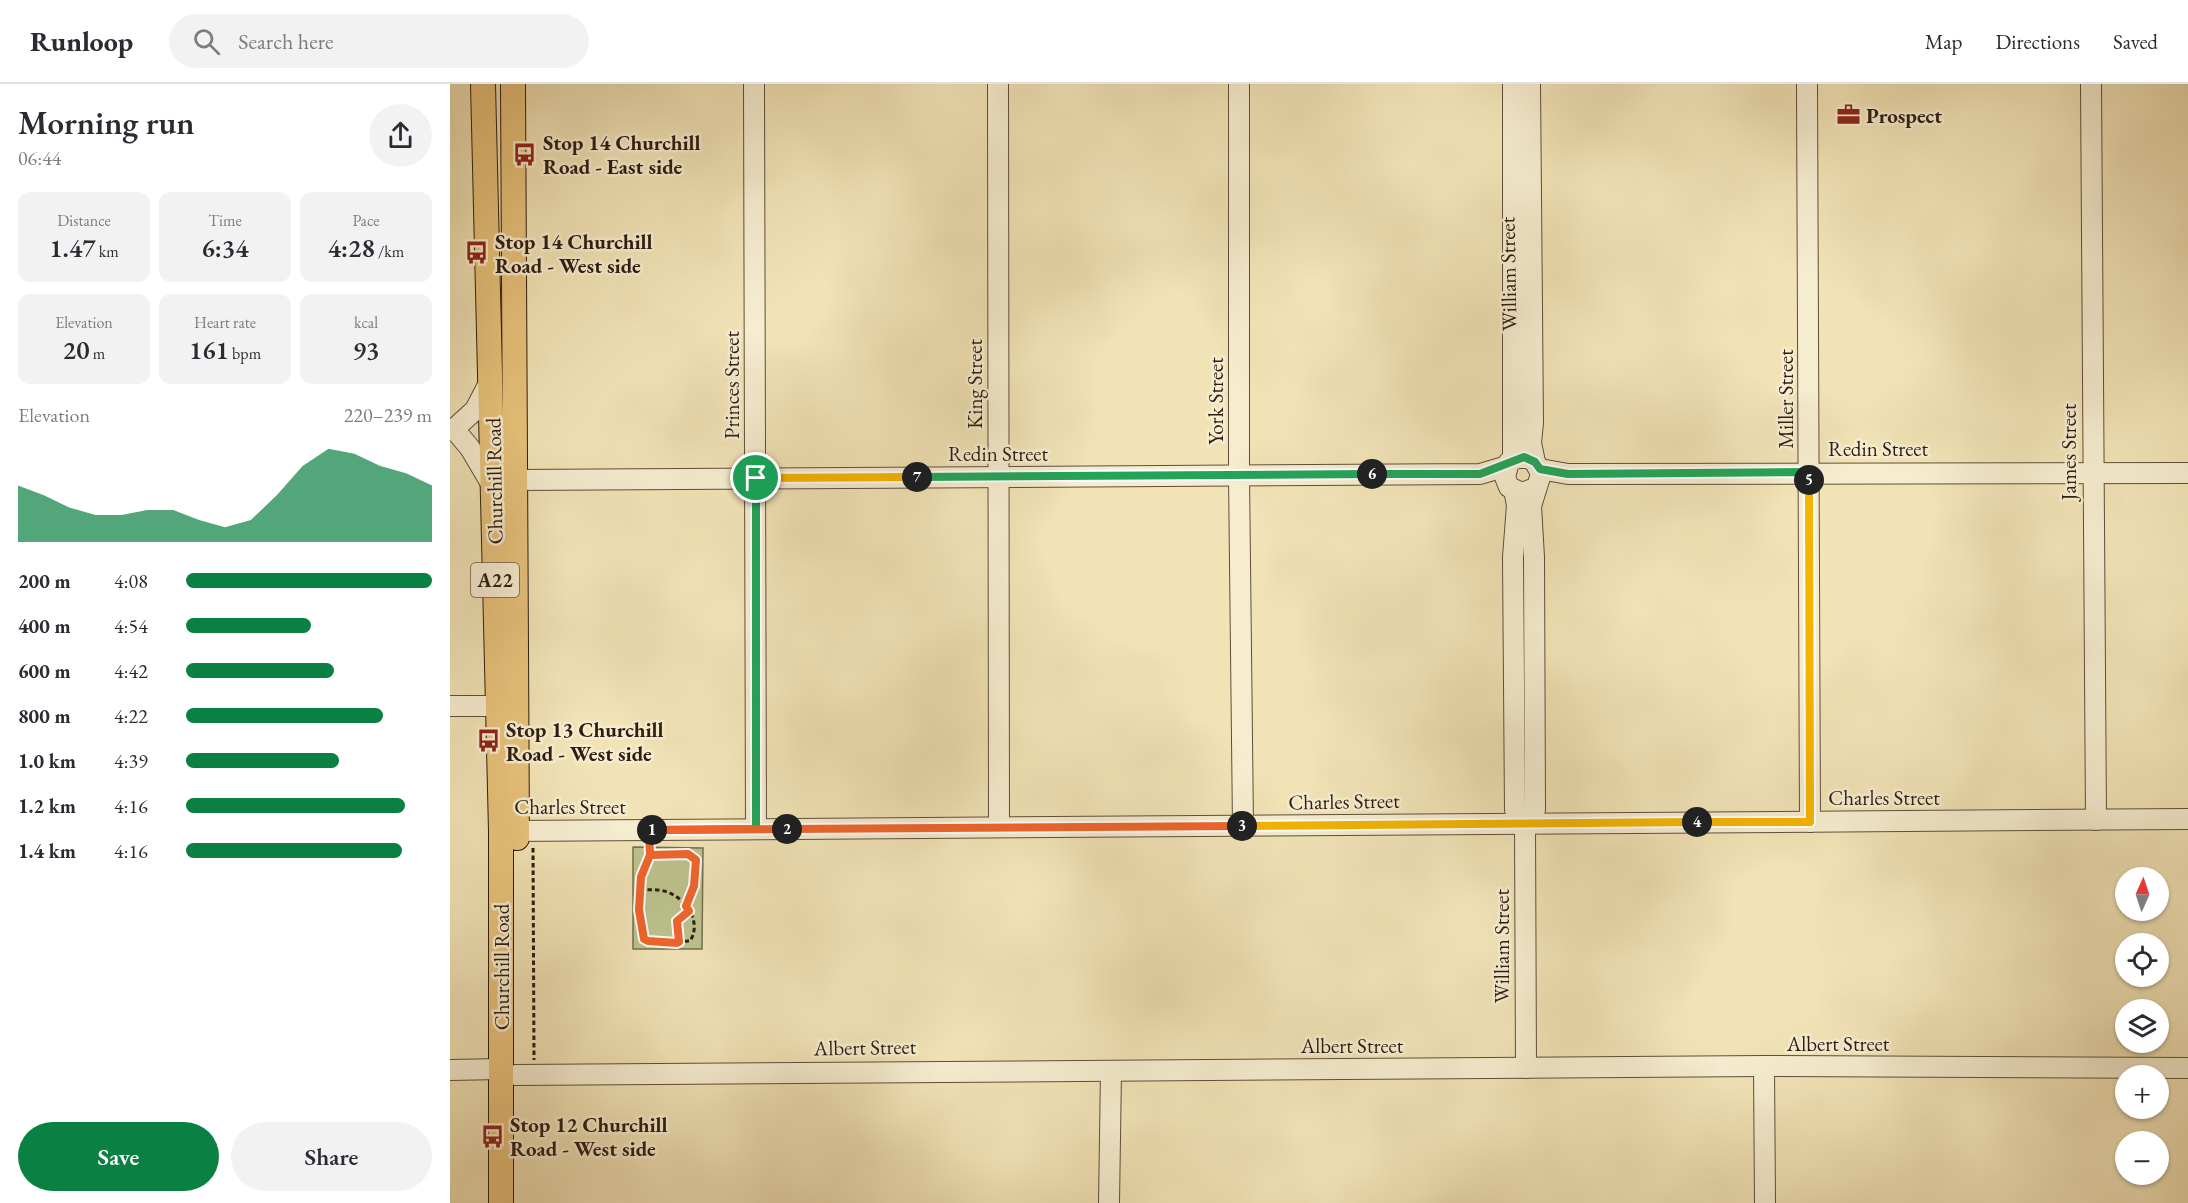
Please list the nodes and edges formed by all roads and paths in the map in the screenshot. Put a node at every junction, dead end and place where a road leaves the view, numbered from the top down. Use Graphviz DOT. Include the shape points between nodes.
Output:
graph roads {
  1 [pos="513,84"];
  2 [pos="754,84"];
  3 [pos="998,84"];
  4 [pos="1239,84"];
  5 [pos="1513,84"];
  6 [pos="1530,84"];
  7 [pos="1807,84"];
  8 [pos="2091,84"];
  9 [pos="480,86"];
  10 [pos="1522,109"];
  11 [pos="514,176"];
  12 [pos="487,200"];
  13 [pos="491,378"];
  14 [pos="1513,423"];
  15 [pos="1533,423"];
  16 [pos="504,428"];
  17 [pos="452,429"];
  18 [pos="2092,471"];
  19 [pos="1809,472"];
  20 [pos="2188,472"];
  21 [pos="1239,475"];
  22 [pos="1510,475"];
  23 [pos="1537,475"];
  24 [pos="998,477"];
  25 [pos="756,478"];
  26 [pos="516,480"];
  27 [pos="494,489"];
  28 [pos="1513,557"];
  29 [pos="1534,557"];
  30 [pos="450,706"];
  31 [pos="507,706"];
  32 [pos="1535,760"];
  33 [pos="1515,761"];
  34 [pos="2188,819"];
  35 [pos="2096,820"];
  36 [pos="1810,822"];
  37 [pos="1525,823"];
  38 [pos="1243,826"];
  39 [pos="999,827"];
  40 [pos="756,829"];
  41 [pos="649,830"];
  42 [pos="509,831"];
  43 [pos="650,855"];
  44 [pos="640,890"];
  45 [pos="686,906"];
  46 [pos="689,911"];
  47 [pos="679,942"];
  48 [pos="1764,1066"];
  49 [pos="1526,1068"];
  50 [pos="2188,1068"];
  51 [pos="450,1070"];
  52 [pos="1111,1071"];
  53 [pos="508,1072"];
  54 [pos="501,1203"];
  55 [pos="517,1203"];
  56 [pos="1109,1203"];
  57 [pos="1765,1203"];
  1 -- 11 [label="main road, Churchill Road / A22"];
  2 -- 25 [label="street, Princes Street"];
  3 -- 24 [label="street, King Street"];
  4 -- 21 [label="street, York Street"];
  5 -- 10 [label="street, William Street"];
  6 -- 10 [label="street, William Street"];
  7 -- 19 [label="street, Miller Street"];
  8 -- 18 [label="street, James Street"];
  9 -- 12 [label="main road, Churchill Road / A22"];
  10 -- 14 [label="street, William Street"];
  10 -- 15 [label="street, William Street"];
  11 -- 12 [label="street"];
  11 -- 16 [label="main road, Churchill Road / A22"];
  12 -- 13 [label="main road, Churchill Road / A22"];
  13 -- 16 [label="main road, Churchill Road / A22"];
  13 -- 17 [label="street" via="475,410"];
  14 -- 15 [label="street"];
  14 -- 22 [label="street, William Street"];
  15 -- 23 [label="street, William Street" via="1531,443"];
  16 -- 17 [label="street"];
  16 -- 26 [label="main road, Churchill Road / A22"];
  16 -- 27 [label="main road, Churchill Road / A22"];
  17 -- 27 [label="street" via="470,448"];
  18 -- 19 [label="street, Redin Street"];
  18 -- 20 [label="street, Redin Street"];
  18 -- 35 [label="street, James Street"];
  19 -- 23 [label="street, Redin Street"];
  19 -- 36 [label="street, Miller Street"];
  21 -- 22 [label="street, Redin Street"];
  21 -- 24 [label="street, Redin Street"];
  21 -- 38 [label="street, York Street"];
  22 -- 23 [label="street" via="1524,457"];
  22 -- 23 [label="street" via="1522,493"];
  22 -- 28 [label="street, William Street" via="1517,505"];
  23 -- 29 [label="street, William Street" via="1531,506"];
  24 -- 25 [label="street, Redin Street"];
  24 -- 39 [label="street, King Street"];
  25 -- 26 [label="street, Redin Street"];
  25 -- 40 [label="street, Princes Street"];
  26 -- 31 [label="main road, Churchill Road / A22"];
  27 -- 31 [label="main road, Churchill Road / A22"];
  28 -- 29 [label="street"];
  28 -- 33 [label="street, William Street"];
  29 -- 32 [label="street, William Street"];
  30 -- 31 [label="street"];
  31 -- 42 [label="main road, Churchill Road / A22"];
  32 -- 33 [label="street"];
  32 -- 37 [label="street, William Street" via="1535,810"];
  33 -- 37 [label="street, William Street" via="1515,810"];
  34 -- 35 [label="street, Charles Street"];
  35 -- 36 [label="street, Charles Street"];
  36 -- 37 [label="street, Charles Street"];
  37 -- 38 [label="street, Charles Street"];
  37 -- 49 [label="street, William Street"];
  38 -- 39 [label="street, Charles Street"];
  39 -- 40 [label="street, Charles Street"];
  40 -- 41 [label="street, Charles Street"];
  41 -- 42 [label="street, Charles Street"];
  41 -- 43 [label="path"];
  42 -- 53 [label="main road, Churchill Road / A22"];
  43 -- 44 [label="path"];
  43 -- 45 [label="path" via="695,856 696,877"];
  44 -- 45 [label="path" via="663,891 680,898"];
  44 -- 47 [label="path" via="639,924 644,939"];
  45 -- 46 [label="path"];
  46 -- 47 [label="path" via="677,921"];
  46 -- 47 [label="path" via="694,921 693,936 690,941"];
  48 -- 49 [label="street, Albert Street"];
  48 -- 50 [label="street, Albert Street"];
  48 -- 57 [label="street"];
  49 -- 52 [label="street, Albert Street"];
  51 -- 53 [label="street, Albert Street"];
  52 -- 53 [label="street, Albert Street"];
  52 -- 56 [label="street"];
  53 -- 54 [label="main road, Churchill Road / A22"];
  53 -- 55 [label="main road, Churchill Road / A22"];
}
